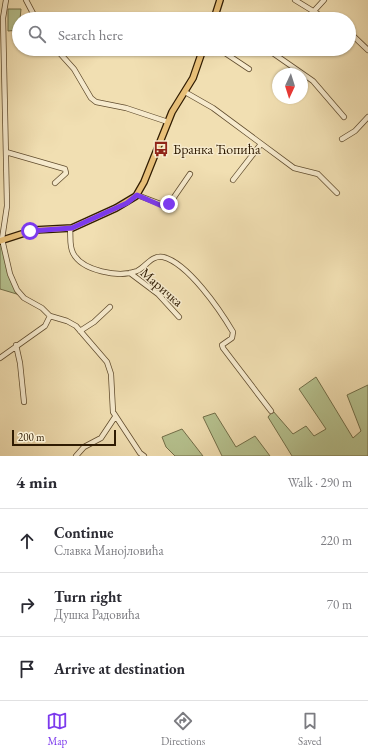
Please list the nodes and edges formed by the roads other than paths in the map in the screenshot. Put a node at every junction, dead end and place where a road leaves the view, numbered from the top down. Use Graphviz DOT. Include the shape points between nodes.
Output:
graph roads {
  1 [pos="6,0"];
  2 [pos="26,0"];
  3 [pos="220,0"];
  4 [pos="295,0"];
  5 [pos="324,0"];
  6 [pos="2,11"];
  7 [pos="32,12"];
  8 [pos="216,12"];
  9 [pos="313,12"];
  10 [pos="356,39"];
  11 [pos="368,50"];
  12 [pos="62,56"];
  13 [pos="201,56"];
  14 [pos="230,56"];
  15 [pos="277,56"];
  16 [pos="249,69"];
  17 [pos="2,73"];
  18 [pos="185,92"];
  19 [pos="344,117"];
  20 [pos="368,117"];
  21 [pos="168,122"];
  22 [pos="342,139"];
  23 [pos="261,144"];
  24 [pos="6,152"];
  25 [pos="0,160"];
  26 [pos="6,160"];
  27 [pos="190,174"];
  28 [pos="233,180"];
  29 [pos="54,183"];
  30 [pos="337,193"];
  31 [pos="137,195"];
  32 [pos="70,229"];
  33 [pos="1,240"];
  34 [pos="130,273"];
  35 [pos="110,307"];
  36 [pos="50,316"];
  37 [pos="179,317"];
  38 [pos="80,331"];
  39 [pos="16,345"];
  40 [pos="0,358"];
  41 [pos="24,402"];
  42 [pos="271,411"];
  43 [pos="115,417"];
  44 [pos="76,456"];
  45 [pos="144,456"];
  1 -- 6 [label="street"];
  2 -- 7 [label="street"];
  3 -- 8 [label="main road"];
  4 -- 9 [label="street"];
  5 -- 9 [label="street"];
  6 -- 17 [label="street"];
  10 -- 11 [label="street"];
  12 -- 21 [label="street" via="78,74 91,98 96,102 126,108"];
  13 -- 18 [label="main road"];
  14 -- 16 [label="street"];
  15 -- 19 [label="street" via="321,88"];
  17 -- 24 [label="street"];
  18 -- 21 [label="main road"];
  18 -- 23 [label="street" via="213,108"];
  20 -- 22 [label="street" via="355,131"];
  21 -- 31 [label="main road"];
  23 -- 28 [label="street"];
  23 -- 30 [label="street" via="294,168 318,174"];
  24 -- 26 [label="street"];
  24 -- 29 [label="street" via="65,169 65,174"];
  25 -- 26 [label="street"];
  26 -- 33 [label="street" via="7,213"];
  27 -- 31 [label="street" via="166,206"];
  31 -- 32 [label="main road" via="127,203"];
  32 -- 33 [label="main road" via="37,229"];
  32 -- 34 [label="street" via="71,248 79,260 109,273"];
  33 -- 36 [label="street" via="17,290"];
  34 -- 37 [label="street, Маричка" via="158,294"];
  34 -- 42 [label="street" via="141,269 153,258 161,257 191,276 202,287 233,332 232,338 222,345 223,348"];
  35 -- 38 [label="street"];
  36 -- 38 [label="street" via="70,322"];
  36 -- 39 [label="street" via="45,326"];
  38 -- 43 [label="street" via="109,367"];
  39 -- 40 [label="street"];
  39 -- 41 [label="street"];
  43 -- 44 [label="street" via="101,438 84,447"];
  43 -- 45 [label="street"];
}
